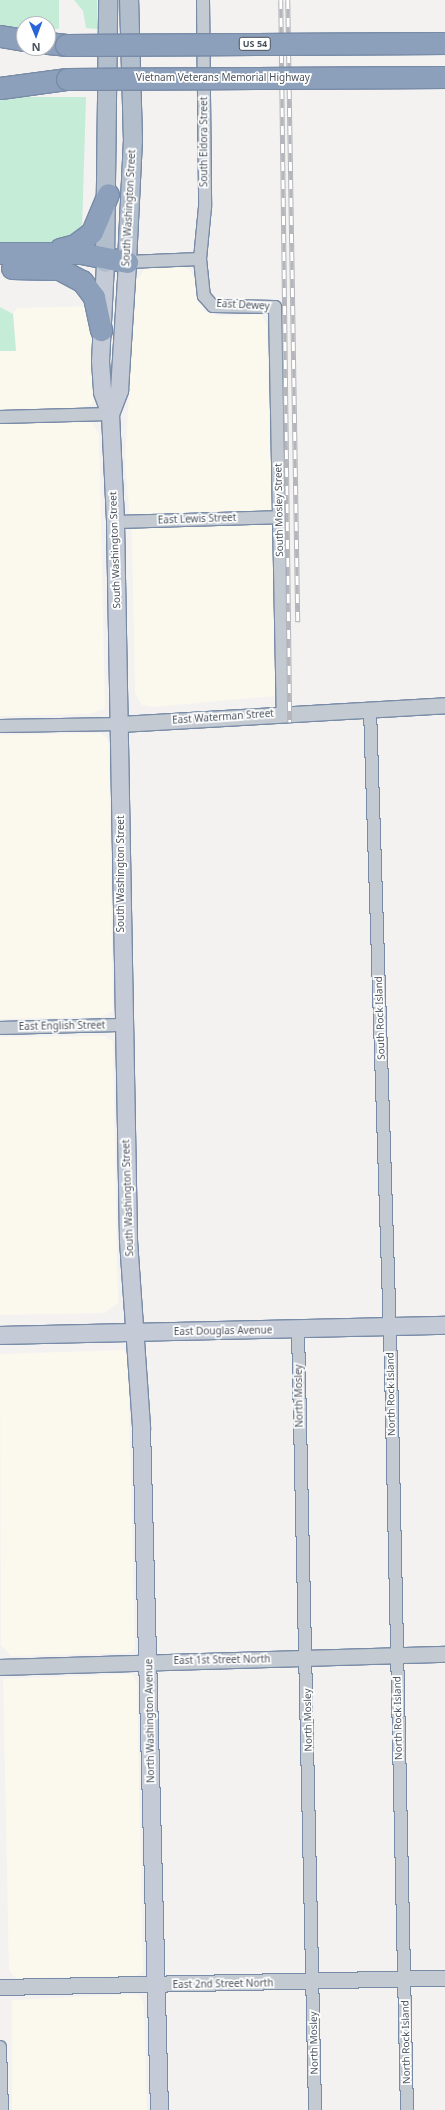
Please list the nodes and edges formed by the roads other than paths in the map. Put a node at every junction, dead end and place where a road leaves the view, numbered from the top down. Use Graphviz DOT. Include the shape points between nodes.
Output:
graph roads {
  1 [pos="108,0"];
  2 [pos="129,0"];
  3 [pos="203,0"];
  4 [pos="0,36"];
  5 [pos="16,39"];
  6 [pos="445,43"];
  7 [pos="56,45"];
  8 [pos="0,46"];
  9 [pos="16,46"];
  10 [pos="445,77"];
  11 [pos="0,78"];
  12 [pos="67,79"];
  13 [pos="0,88"];
  14 [pos="108,194"];
  15 [pos="46,253"];
  16 [pos="200,259"];
  17 [pos="105,260"];
  18 [pos="126,262"];
  19 [pos="4,263"];
  20 [pos="276,307"];
  21 [pos="100,330"];
  22 [pos="110,414"];
  23 [pos="0,417"];
  24 [pos="279,517"];
  25 [pos="115,522"];
  26 [pos="445,705"];
  27 [pos="370,709"];
  28 [pos="283,712"];
  29 [pos="120,724"];
  30 [pos="0,726"];
  31 [pos="123,1025"];
  32 [pos="0,1028"];
  33 [pos="445,1325"];
  34 [pos="390,1327"];
  35 [pos="298,1329"];
  36 [pos="137,1333"];
  37 [pos="0,1334"];
  38 [pos="445,1654"];
  39 [pos="397,1656"];
  40 [pos="307,1658"];
  41 [pos="149,1662"];
  42 [pos="0,1667"];
  43 [pos="445,1978"];
  44 [pos="404,1979"];
  45 [pos="313,1982"];
  46 [pos="157,1985"];
  47 [pos="0,1987"];
  48 [pos="0,2047"];
  49 [pos="2,2110"];
  50 [pos="159,2110"];
  51 [pos="315,2110"];
  52 [pos="407,2110"];
  1 -- 14 [label="main road, South Washington Street"];
  2 -- 18 [label="main road, South Washington Street" via="133,141"];
  3 -- 16 [label="street, South Eldora Street" via="205,207"];
  4 -- 5 [label="highway"];
  6 -- 7 [label="highway, US 54, bridge"];
  8 -- 9 [label="highway"];
  10 -- 12 [label="highway, Vietnam Veterans Memorial Highway, bridge"];
  11 -- 12 [label="highway, Vietnam Veterans Memorial Highway"];
  12 -- 13 [label="highway"];
  14 -- 15 [label="highway" via="92,232 85,240"];
  14 -- 17 [label="main road, South Washington Street"];
  15 -- 17 [label="highway"];
  15 -- 19 [label="highway"];
  16 -- 18 [label="street"];
  16 -- 20 [label="street, East Dewey" via="204,296 213,306"];
  17 -- 18 [label="highway"];
  17 -- 19 [label="highway"];
  17 -- 21 [label="main road, South Washington Street"];
  18 -- 22 [label="main road, South Washington Street" via="119,390"];
  19 -- 21 [label="highway" via="59,270 82,281 94,297"];
  20 -- 24 [label="street, South Mosley Street"];
  21 -- 22 [label="main road, South Washington Street" via="102,392"];
  22 -- 23 [label="street"];
  22 -- 25 [label="main road, South Washington Street"];
  24 -- 25 [label="street, East Lewis Street"];
  24 -- 28 [label="street, South Mosley Street"];
  25 -- 29 [label="main road, South Washington Street"];
  26 -- 27 [label="street, East Waterman Street"];
  27 -- 28 [label="street, East Waterman Street"];
  27 -- 34 [label="street, South Rock Island"];
  28 -- 29 [label="street, East Waterman Street"];
  29 -- 30 [label="street, East Waterman Street"];
  29 -- 31 [label="main road, South Washington Street"];
  31 -- 32 [label="street, East English Street"];
  31 -- 36 [label="main road, South Washington Street" via="128,1240"];
  33 -- 34 [label="main road, East Douglas Avenue"];
  34 -- 35 [label="main road, East Douglas Avenue"];
  34 -- 39 [label="street, North Rock Island"];
  35 -- 36 [label="main road, East Douglas Avenue"];
  35 -- 40 [label="street, North Mosley"];
  36 -- 37 [label="main road, East Douglas Avenue"];
  36 -- 41 [label="main road, North Washington Avenue"];
  38 -- 39 [label="street, East 1st Street North"];
  39 -- 40 [label="street, East 1st Street North"];
  39 -- 44 [label="street, North Rock Island"];
  40 -- 41 [label="street, East 1st Street North"];
  40 -- 45 [label="street, North Mosley"];
  41 -- 42 [label="street, East 1st Street North"];
  41 -- 46 [label="main road, North Washington Avenue"];
  43 -- 44 [label="street, East 2nd Street North"];
  44 -- 45 [label="street, East 2nd Street North"];
  44 -- 52 [label="street, North Rock Island"];
  45 -- 46 [label="street, East 2nd Street North"];
  45 -- 51 [label="street, North Mosley"];
  46 -- 47 [label="street, East 2nd Street North"];
  46 -- 50 [label="main road, North Washington Avenue"];
  48 -- 49 [label="street"];
}
